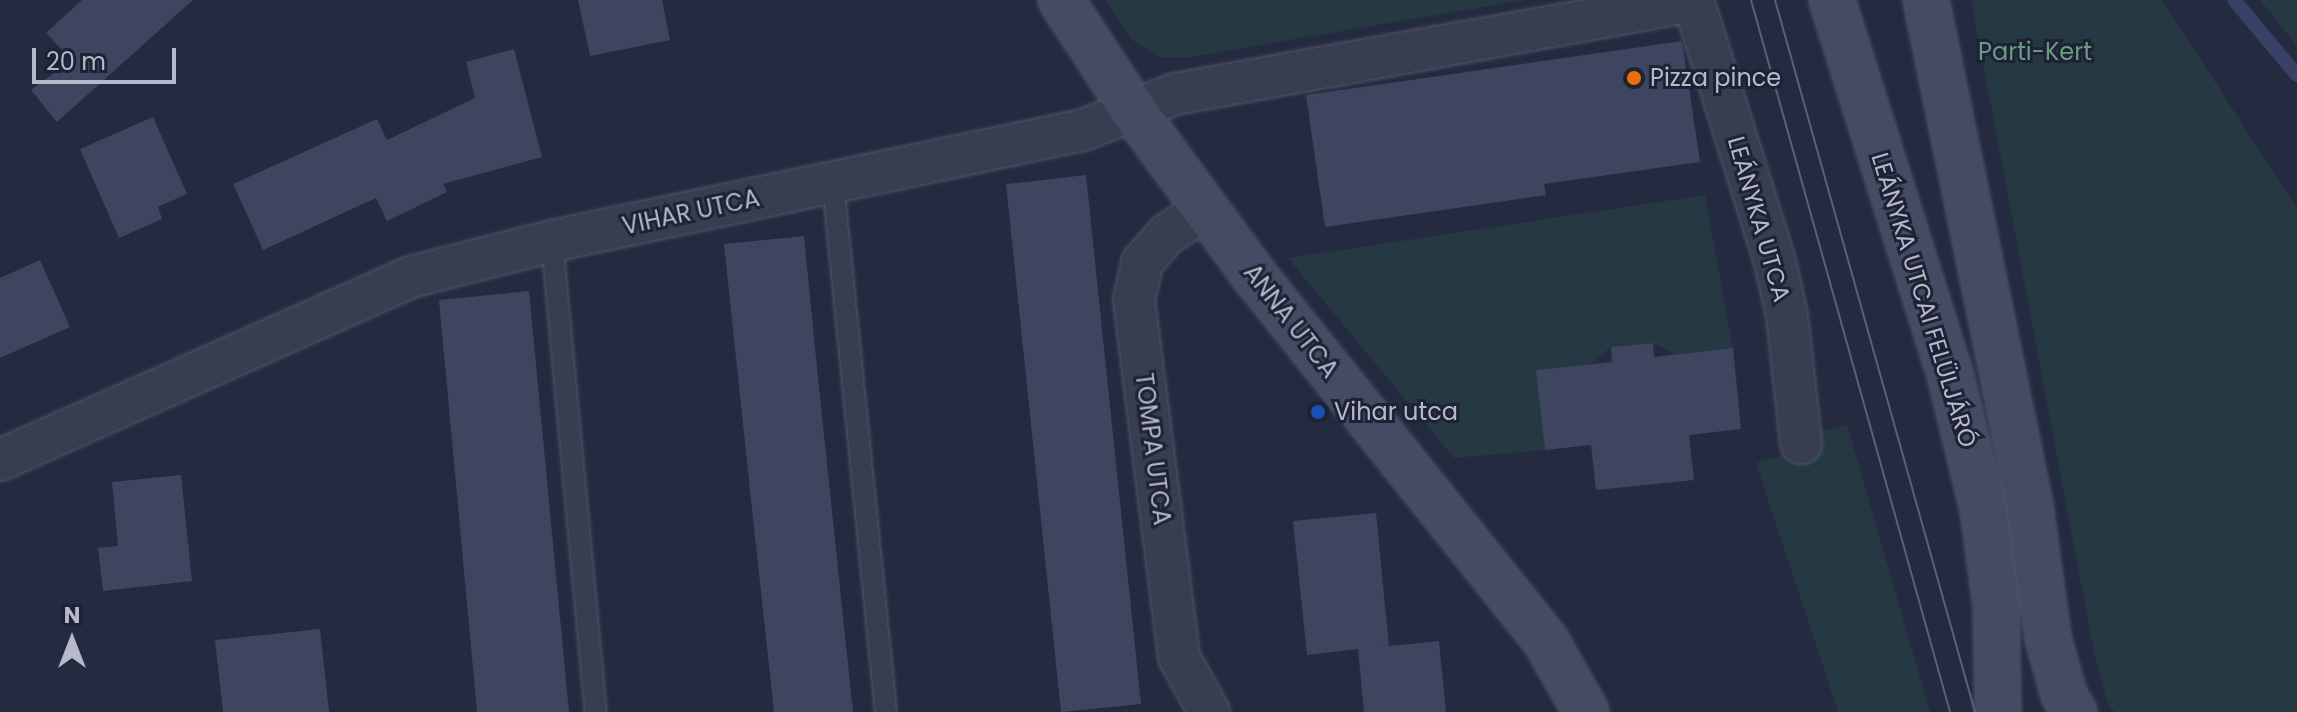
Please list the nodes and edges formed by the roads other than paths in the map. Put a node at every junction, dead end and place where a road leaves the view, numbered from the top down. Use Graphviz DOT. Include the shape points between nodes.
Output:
graph roads {
  1 [pos="1061,0"];
  2 [pos="1693,0"];
  3 [pos="1832,0"];
  4 [pos="1926,0"];
  5 [pos="1133,110"];
  6 [pos="833,182"];
  7 [pos="1205,209"];
  8 [pos="552,241"];
  9 [pos="1801,443"];
  10 [pos="0,460"];
  11 [pos="1996,605"];
  12 [pos="596,712"];
  13 [pos="886,712"];
  14 [pos="1209,712"];
  15 [pos="1586,712"];
  16 [pos="1998,712"];
  17 [pos="2024,712"];
  18 [pos="2074,712"];
  1 -- 5 [label="street, ANNA UTCA"];
  2 -- 5 [label="street, VIHAR UTCA" via="1175,94"];
  2 -- 9 [label="street, LEÁNYKA UTCA" via="1775,262 1787,316"];
  3 -- 11 [label="street, LEÁNYKA UTCAI FELÜLJÁRÓ" via="1949,370 1983,509"];
  4 -- 18 [label="street" via="2030,506 2048,638"];
  5 -- 6 [label="street, VIHAR UTCA" via="1083,130"];
  5 -- 7 [label="street, ANNA UTCA"];
  6 -- 8 [label="street, VIHAR UTCA"];
  6 -- 13 [label="lane"];
  7 -- 14 [label="street, TOMPA UTCA" via="1166,235 1142,263 1134,300 1179,657"];
  7 -- 15 [label="street, ANNA UTCA" via="1546,641"];
  8 -- 10 [label="street, VIHAR UTCA" via="411,277"];
  8 -- 12 [label="lane"];
  11 -- 16 [label="street"];
  11 -- 17 [label="street"];
}
